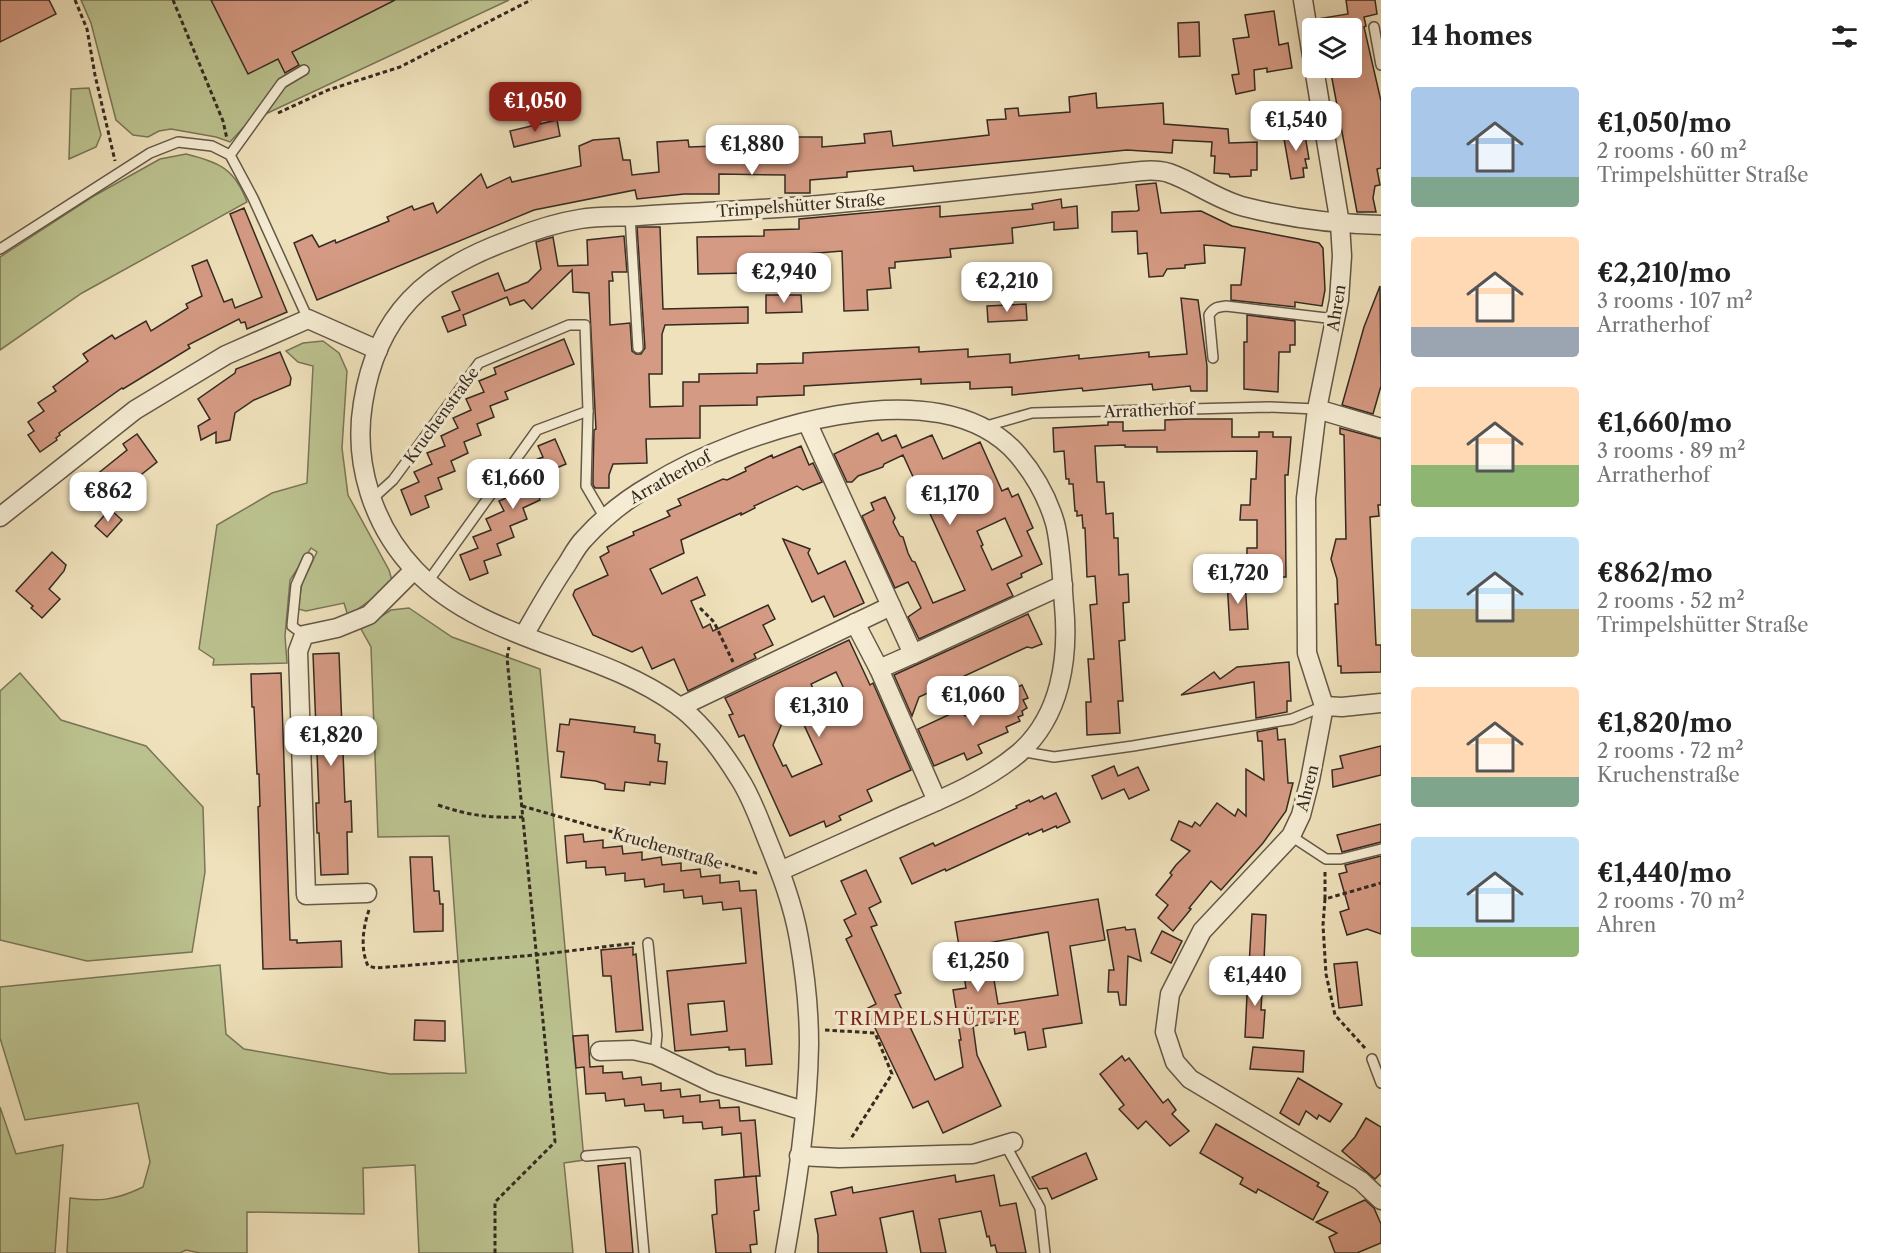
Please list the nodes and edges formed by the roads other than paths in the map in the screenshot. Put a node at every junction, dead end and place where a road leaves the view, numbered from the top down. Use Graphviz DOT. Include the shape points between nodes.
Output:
graph roads {
  1 [pos="1303,0"];
  2 [pos="1306,18"];
  3 [pos="1374,27"];
  4 [pos="1381,65"];
  5 [pos="304,70"];
  6 [pos="1316,78"];
  7 [pos="230,155"];
  8 [pos="630,216"];
  9 [pos="1340,224"];
  10 [pos="1381,225"];
  11 [pos="0,249"];
  12 [pos="308,318"];
  13 [pos="1335,319"];
  14 [pos="638,348"];
  15 [pos="378,350"];
  16 [pos="1213,358"];
  17 [pos="1317,409"];
  18 [pos="588,411"];
  19 [pos="807,422"];
  20 [pos="983,427"];
  21 [pos="1381,428"];
  22 [pos="371,500"];
  23 [pos="0,518"];
  24 [pos="606,520"];
  25 [pos="308,558"];
  26 [pos="414,570"];
  27 [pos="428,583"];
  28 [pos="1063,585"];
  29 [pos="891,606"];
  30 [pos="855,623"];
  31 [pos="518,633"];
  32 [pos="304,635"];
  33 [pos="913,654"];
  34 [pos="879,669"];
  35 [pos="1381,703"];
  36 [pos="1323,706"];
  37 [pos="680,707"];
  38 [pos="1020,751"];
  39 [pos="938,801"];
  40 [pos="1291,836"];
  41 [pos="1381,849"];
  42 [pos="780,871"];
  43 [pos="367,893"];
  44 [pos="648,943"];
  45 [pos="600,1051"];
  46 [pos="655,1054"];
  47 [pos="1372,1059"];
  48 [pos="1381,1083"];
  49 [pos="804,1112"];
  50 [pos="1009,1143"];
  51 [pos="586,1156"];
  52 [pos="799,1156"];
  53 [pos="1381,1200"];
  54 [pos="644,1253"];
  55 [pos="785,1253"];
  56 [pos="1045,1253"];
  1 -- 2 [label="street"];
  3 -- 4 [label="lane"];
  5 -- 7 [label="lane" via="282,83"];
  6 -- 9 [label="street, Ahren"];
  7 -- 11 [label="lane" via="212,146 178,142 150,153"];
  7 -- 12 [label="lane"];
  8 -- 9 [label="street, Trimpelshütter Straße" via="815,206 1156,171 1169,173 1245,207"];
  8 -- 14 [label="lane"];
  8 -- 15 [label="street, Trimpelshütter Straße" via="556,224 473,254 427,282 396,316"];
  9 -- 10 [label="street, Trimpelshütter Straße"];
  9 -- 13 [label="street, Ahren" via="1342,256"];
  12 -- 15 [label="street"];
  12 -- 23 [label="street" via="226,355 135,411"];
  13 -- 16 [label="lane" via="1217,307 1209,315"];
  13 -- 17 [label="street, Ahren"];
  15 -- 22 [label="street" via="361,414 360,443"];
  17 -- 20 [label="lane, Arratherhof" via="1032,413"];
  17 -- 21 [label="street"];
  17 -- 36 [label="street, Ahren" via="1306,498 1307,653"];
  18 -- 22 [label="lane, Kruchenstraße" via="585,325 569,325 479,363 393,480"];
  18 -- 24 [label="lane" via="586,486"];
  18 -- 27 [label="lane" via="537,430"];
  19 -- 20 [label="street, Arratherhof" via="895,410 954,415"];
  19 -- 24 [label="street, Arratherhof" via="729,445 681,468 653,483"];
  19 -- 29 [label="street"];
  20 -- 28 [label="street, Arratherhof" via="1017,453 1044,496 1055,524"];
  22 -- 26 [label="street" via="403,558"];
  24 -- 31 [label="street, Arratherhof" via="583,540"];
  25 -- 32 [label="lane" via="296,585 292,626"];
  26 -- 27 [label="street"];
  26 -- 32 [label="street" via="369,615 337,628"];
  27 -- 31 [label="street" via="475,616"];
  28 -- 33 [label="street"];
  28 -- 38 [label="street, Arratherhof" via="1065,650 1059,687 1043,723"];
  29 -- 30 [label="street"];
  29 -- 33 [label="street"];
  30 -- 34 [label="street"];
  30 -- 37 [label="street"];
  31 -- 37 [label="street" via="641,683"];
  32 -- 43 [label="street" via="298,651 306,895"];
  33 -- 34 [label="street"];
  34 -- 39 [label="street"];
  35 -- 36 [label="street"];
  36 -- 38 [label="lane" via="1292,719 1133,746 1054,757"];
  36 -- 40 [label="street, Ahren" via="1310,780"];
  37 -- 42 [label="street" via="713,741 742,782"];
  38 -- 39 [label="street, Arratherhof" via="993,772"];
  39 -- 42 [label="street, Arratherhof"];
  40 -- 41 [label="lane" via="1326,859"];
  40 -- 53 [label="street, Ahren" via="1202,931 1170,994 1165,1032 1175,1062 1190,1078 1361,1181"];
  42 -- 49 [label="street" via="799,936 808,1029"];
  44 -- 46 [label="lane" via="657,1035"];
  45 -- 46 [label="street"];
  46 -- 49 [label="street" via="713,1083"];
  47 -- 48 [label="lane"];
  49 -- 52 [label="street"];
  50 -- 52 [label="street" via="973,1154"];
  50 -- 56 [label="lane" via="1040,1208"];
  51 -- 54 [label="lane" via="635,1152"];
  52 -- 55 [label="street"];
}
